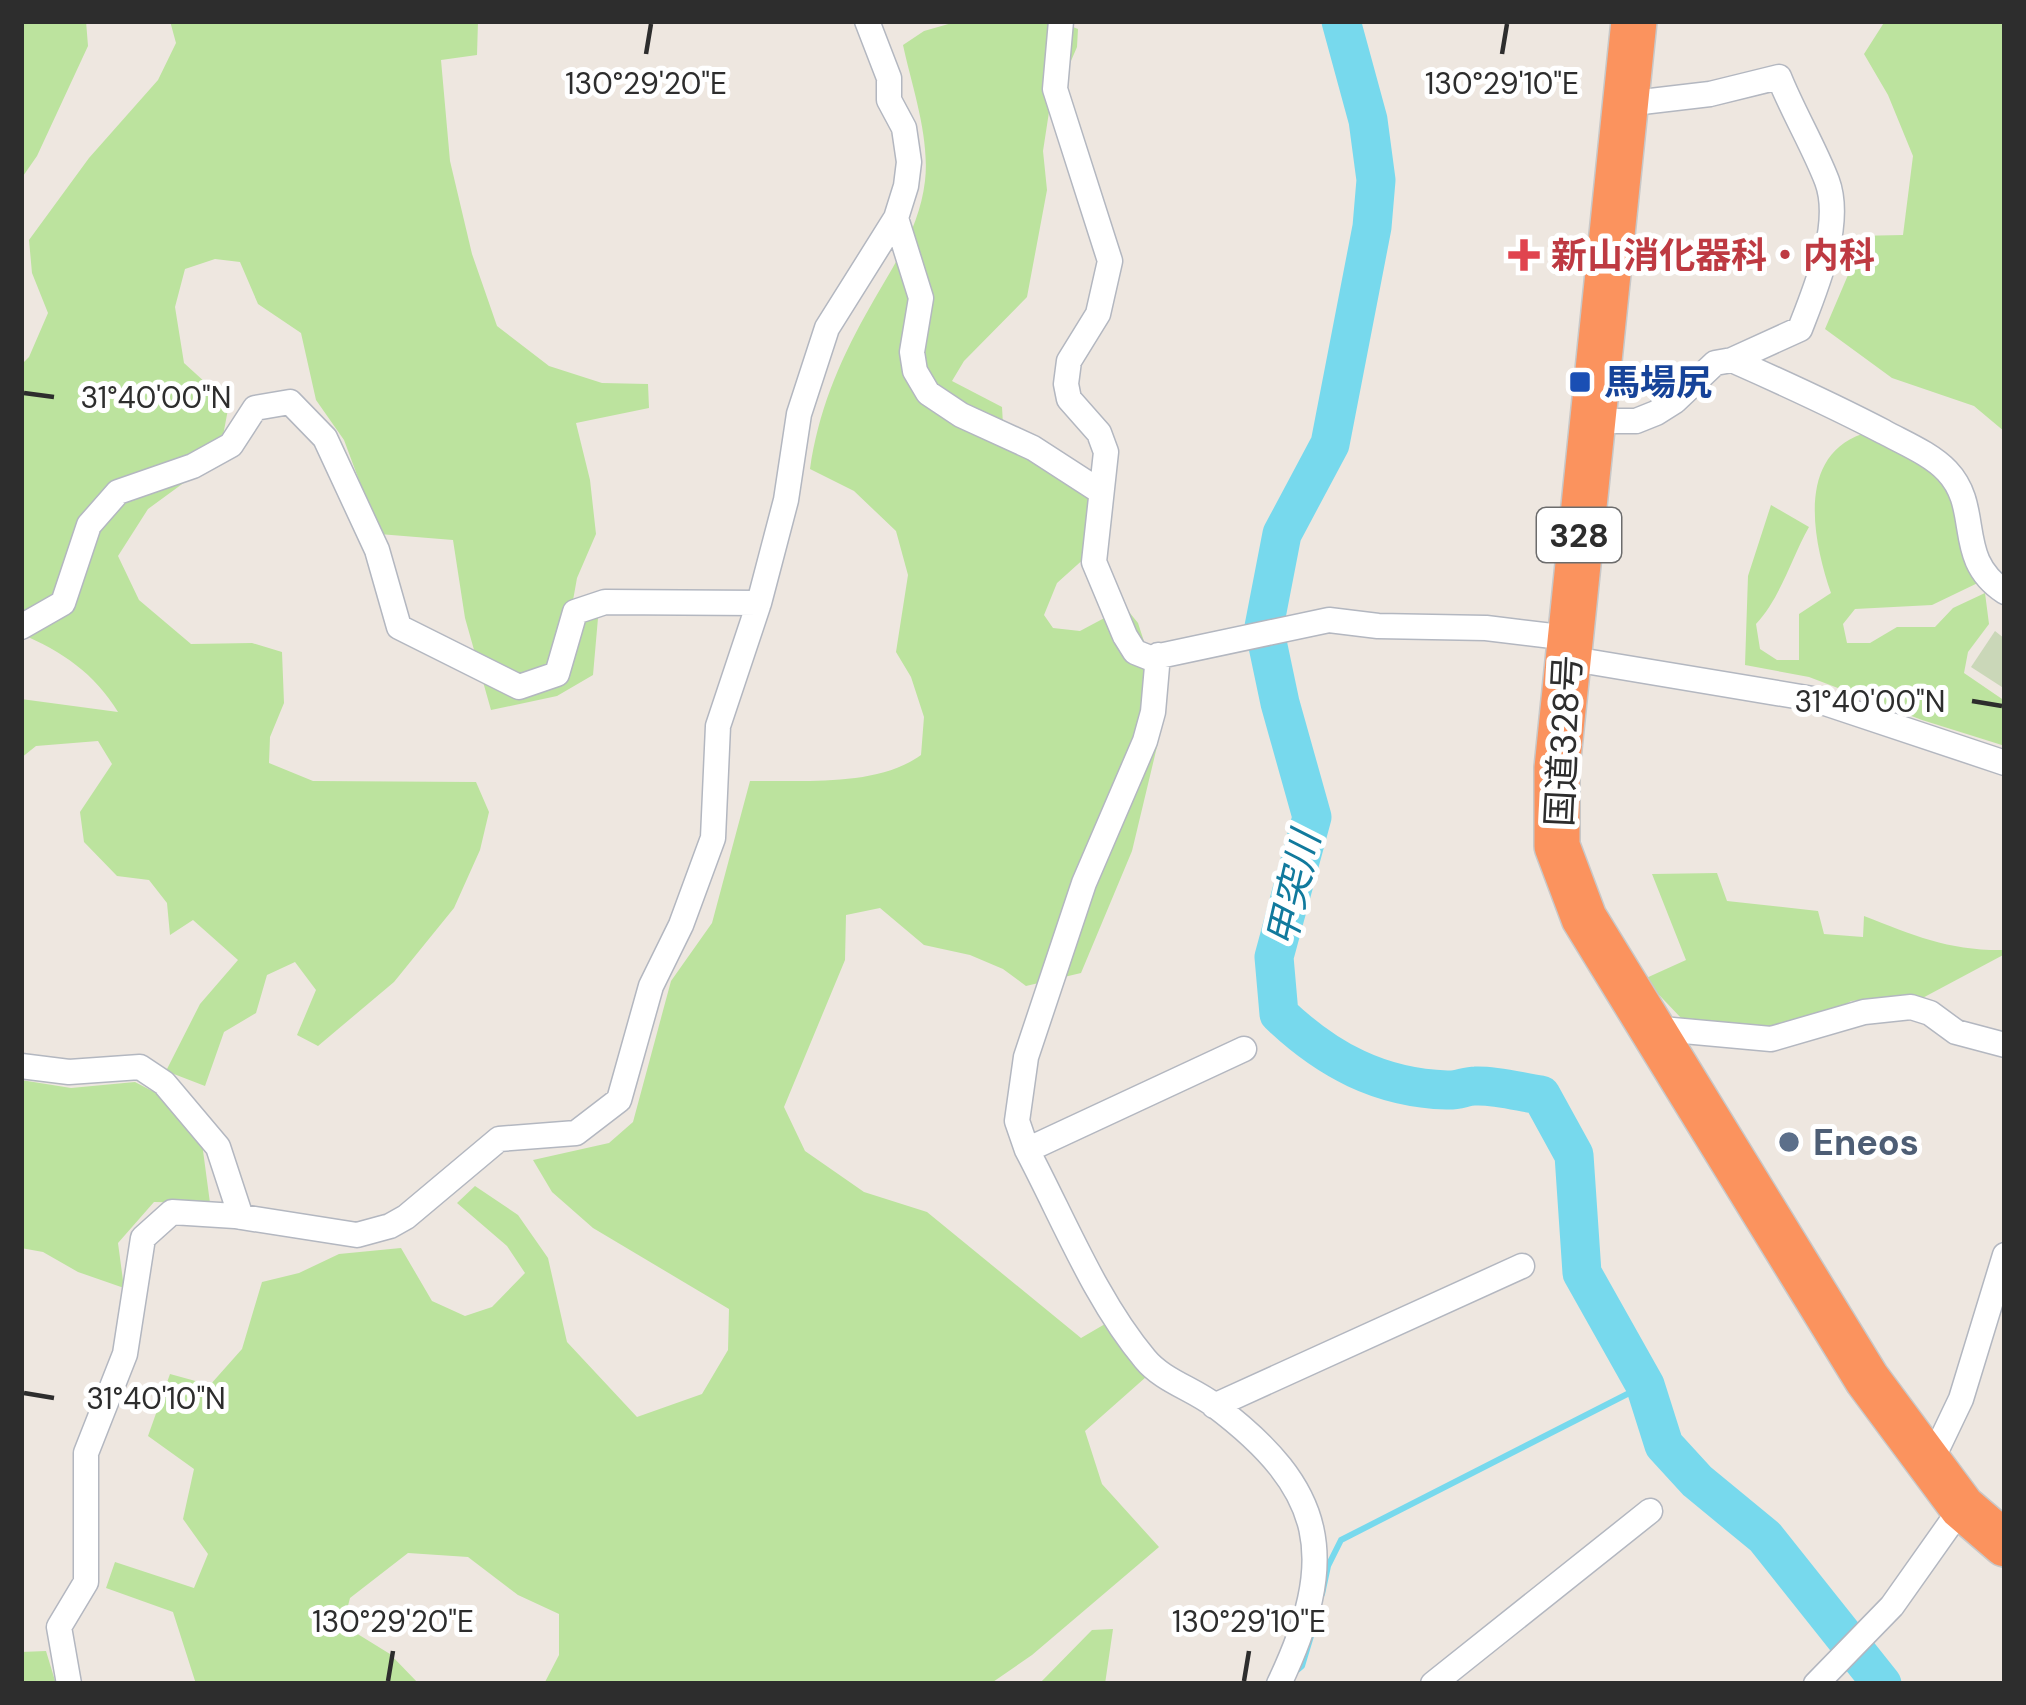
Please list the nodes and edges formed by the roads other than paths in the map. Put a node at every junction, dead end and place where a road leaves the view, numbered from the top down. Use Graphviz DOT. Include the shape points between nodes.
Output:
graph roads {
  1 [pos="867,21"];
  2 [pos="1061,21"];
  3 [pos="1634,21"];
  4 [pos="1625,104"];
  5 [pos="896,218"];
  6 [pos="1732,360"];
  7 [pos="1592,421"];
  8 [pos="1101,492"];
  9 [pos="2005,592"];
  10 [pos="759,602"];
  11 [pos="21,627"];
  12 [pos="1568,648"];
  13 [pos="1159,655"];
  14 [pos="2005,763"];
  15 [pos="1651,1028"];
  16 [pos="2005,1045"];
  17 [pos="1244,1049"];
  18 [pos="21,1066"];
  19 [pos="1027,1150"];
  20 [pos="241,1217"];
  21 [pos="2005,1255"];
  22 [pos="1522,1266"];
  23 [pos="1214,1406"];
  24 [pos="1930,1466"];
  25 [pos="1961,1507"];
  26 [pos="1650,1511"];
  27 [pos="2005,1544"];
  28 [pos="69,1684"];
  29 [pos="1280,1684"];
  30 [pos="1433,1684"];
  31 [pos="1816,1684"];
  1 -- 5 [label="street" via="904,128 909,162"];
  2 -- 8 [label="street" via="1055,89 1110,261 1098,314 1073,353 1066,384 1103,440"];
  3 -- 4 [label="highway, 国道328号 / 328"];
  4 -- 6 [label="street" via="1779,77 1829,185 1823,269 1800,328"];
  4 -- 7 [label="highway, 国道328号 / 328"];
  5 -- 8 [label="street" via="921,298 912,352 928,393"];
  5 -- 10 [label="street" via="827,328 799,413"];
  6 -- 7 [label="street" via="1715,363 1676,401 1636,422"];
  6 -- 9 [label="street" via="1947,471 1964,498 1977,566"];
  7 -- 12 [label="highway, 国道328号 / 328"];
  8 -- 13 [label="street" via="1099,581 1135,652"];
  10 -- 11 [label="street" via="605,602 575,612 557,674 519,687 399,626 377,550 325,438 290,402 255,408 231,445 194,466 118,492 89,525 63,602"];
  10 -- 20 [label="street" via="718,726 713,838 651,986 619,1100 576,1133 499,1139 390,1226 357,1235"];
  12 -- 13 [label="street" via="1486,628 1329,620"];
  12 -- 14 [label="street" via="1796,695"];
  12 -- 15 [label="highway, 国道328号 / 328" via="1557,846 1584,918"];
  13 -- 19 [label="street" via="1145,741 1084,883 1026,1057 1018,1121"];
  15 -- 16 [label="street" via="1771,1039 1911,1007 1956,1032"];
  15 -- 24 [label="highway, 国道328号 / 328" via="1867,1379"];
  17 -- 19 [label="street"];
  18 -- 20 [label="street" via="140,1067 164,1083 218,1147"];
  19 -- 23 [label="street" via="1122,1330 1149,1365"];
  20 -- 28 [label="street" via="172,1212 143,1238 125,1354 86,1454 86,1582 59,1627"];
  21 -- 24 [label="street" via="1961,1399"];
  22 -- 23 [label="street"];
  23 -- 29 [label="street" via="1297,1486 1312,1520 1318,1560"];
  24 -- 25 [label="highway, 国道328号 / 328"];
  25 -- 27 [label="highway, 国道328号 / 328"];
  25 -- 31 [label="street" via="1892,1606"];
  26 -- 30 [label="street"];
}
